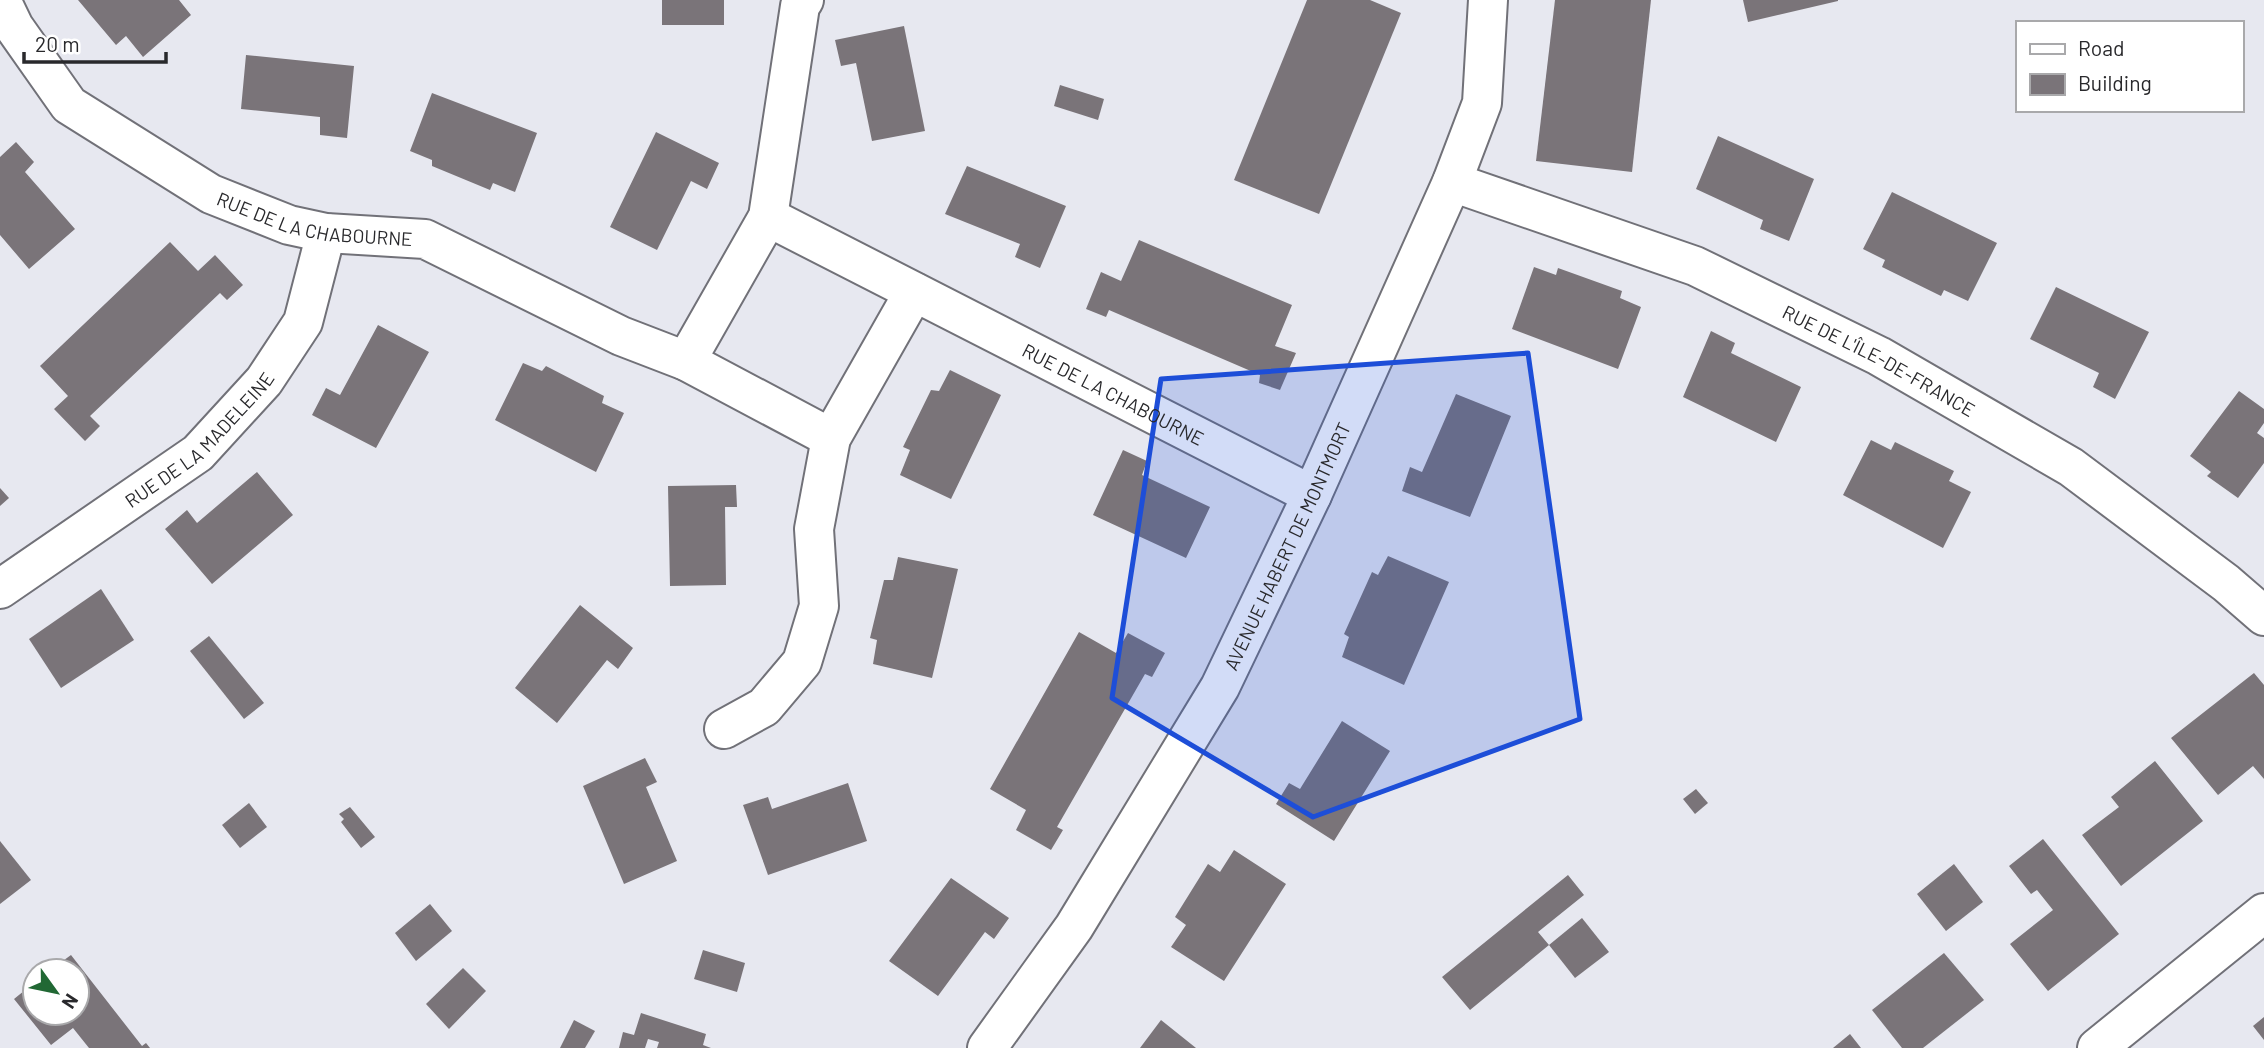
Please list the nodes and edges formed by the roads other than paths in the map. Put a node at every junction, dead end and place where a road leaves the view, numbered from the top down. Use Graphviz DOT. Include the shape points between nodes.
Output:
graph roads {
  1 [pos="1,0"];
  2 [pos="804,0"];
  3 [pos="1488,0"];
  4 [pos="1452,182"];
  5 [pos="768,217"];
  6 [pos="326,233"];
  7 [pos="914,292"];
  8 [pos="686,361"];
  9 [pos="831,438"];
  10 [pos="1312,495"];
  11 [pos="0,589"];
  12 [pos="2264,616"];
  13 [pos="724,729"];
  14 [pos="2264,913"];
  15 [pos="988,1048"];
  16 [pos="2097,1048"];
  1 -- 6 [label="street, RUE DE LA CHABOURNE" via="14,27 69,105 211,194 289,225"];
  2 -- 5 [label="street"];
  3 -- 4 [label="street, AVENUE HABERT DE MONTMORT" via="1482,103"];
  4 -- 10 [label="street, AVENUE HABERT DE MONTMORT"];
  4 -- 12 [label="street, RUE DE L'ÎLE-DE-FRANCE" via="1695,265 1880,356 2071,467"];
  5 -- 7 [label="street, RUE DE LA CHABOURNE"];
  5 -- 8 [label="street"];
  6 -- 8 [label="street, RUE DE LA CHABOURNE" via="425,239 621,336"];
  6 -- 11 [label="street, RUE DE LA MADELEINE" via="303,322 264,381 198,453"];
  7 -- 9 [label="street"];
  7 -- 10 [label="street, RUE DE LA CHABOURNE"];
  8 -- 9 [label="street, RUE DE LA CHABOURNE"];
  9 -- 13 [label="street" via="814,529 819,606 802,662 764,707"];
  10 -- 15 [label="street, AVENUE HABERT DE MONTMORT" via="1220,687 1074,927"];
  14 -- 16 [label="street"];
}
